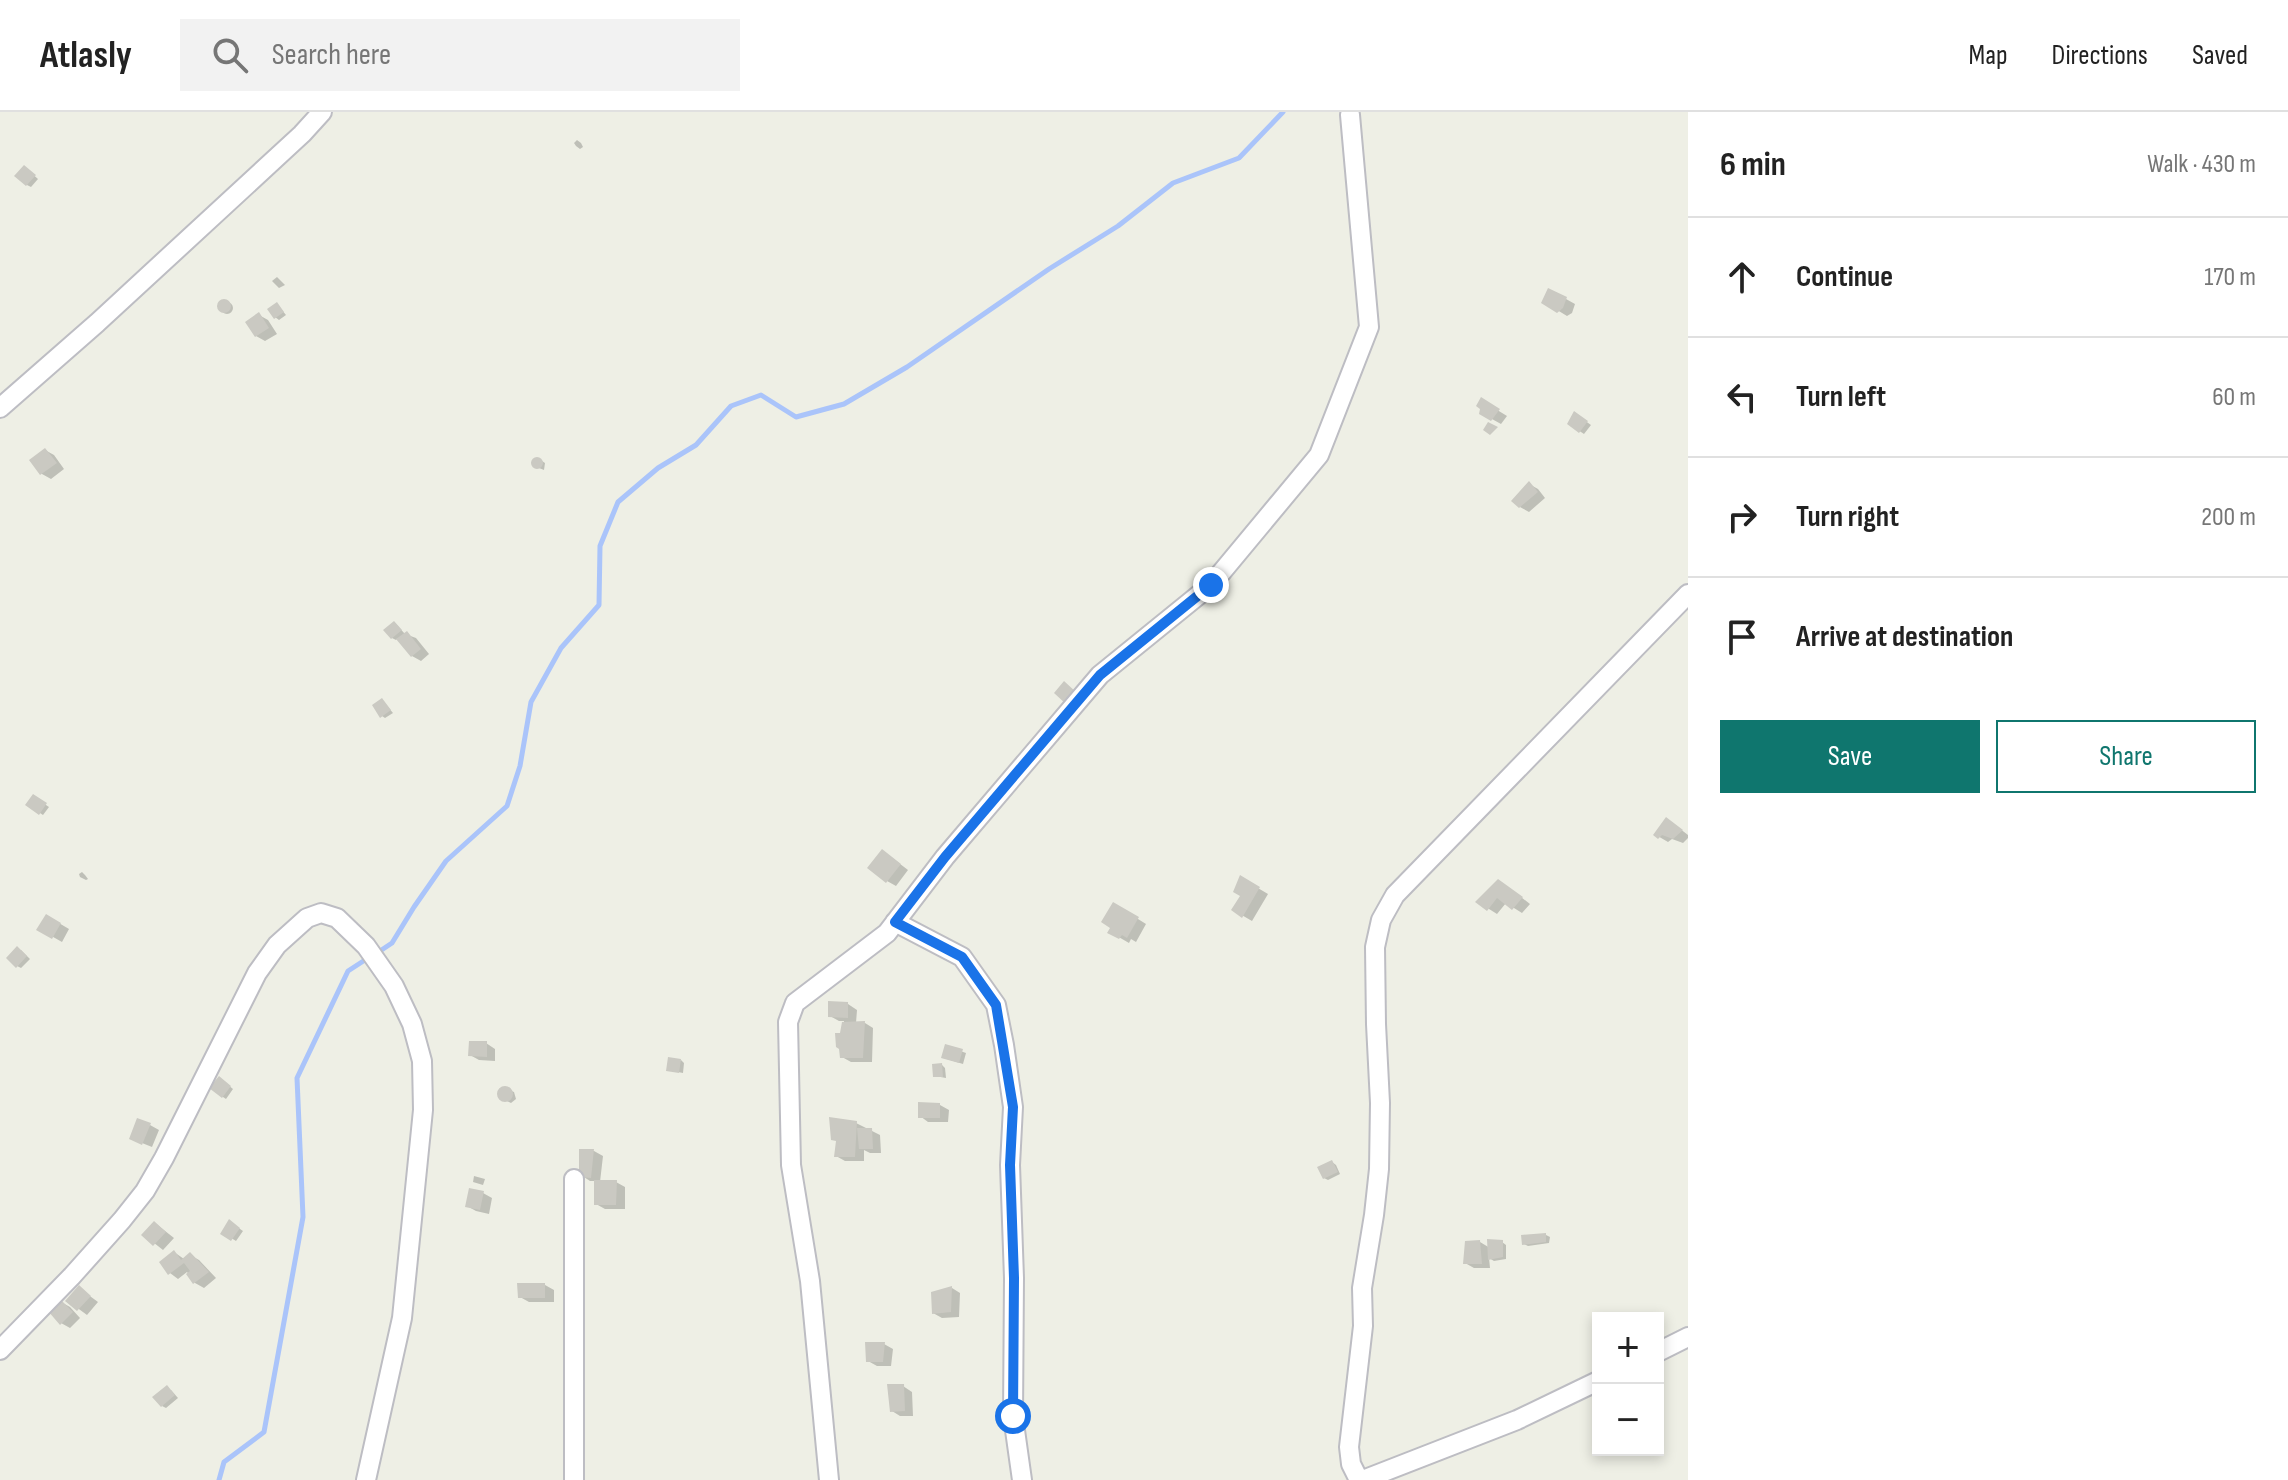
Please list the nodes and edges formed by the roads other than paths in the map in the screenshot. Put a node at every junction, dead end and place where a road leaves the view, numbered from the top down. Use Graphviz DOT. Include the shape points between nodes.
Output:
graph roads {
  1 [pos="322,112"];
  2 [pos="1350,115"];
  3 [pos="0,408"];
  4 [pos="1688,594"];
  5 [pos="895,922"];
  6 [pos="574,1179"];
  7 [pos="1688,1337"];
  8 [pos="1664,1349"];
  9 [pos="0,1350"];
  10 [pos="1592,1384"];
  11 [pos="366,1480"];
  12 [pos="574,1480"];
  13 [pos="829,1480"];
  14 [pos="1022,1480"];
  15 [pos="1361,1480"];
  1 -- 3 [label="street"];
  2 -- 5 [label="street" via="1369,327 1319,455 1211,585 1100,675"];
  4 -- 15 [label="street" via="1395,895 1381,920 1375,947 1379,1169 1362,1288 1363,1326 1349,1447"];
  5 -- 13 [label="street" via="795,1003 788,1022 791,1165 810,1281"];
  5 -- 14 [label="street" via="962,957 996,1005 1013,1107 1013,1416"];
  6 -- 12 [label="street"];
  7 -- 8 [label="street"];
  9 -- 11 [label="street" via="145,1191 257,973 277,945 307,918 321,913 337,918 366,946 394,986 422,1061 423,1110 402,1318"];
  10 -- 15 [label="street" via="1517,1420"];
}
